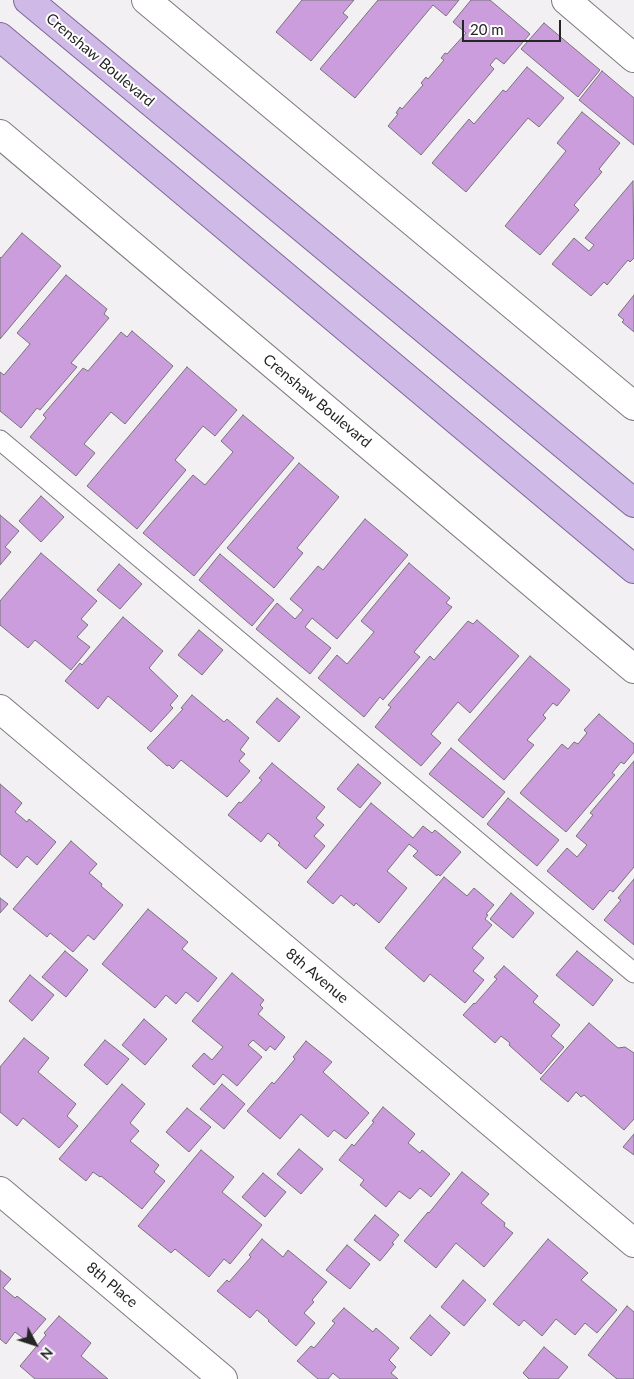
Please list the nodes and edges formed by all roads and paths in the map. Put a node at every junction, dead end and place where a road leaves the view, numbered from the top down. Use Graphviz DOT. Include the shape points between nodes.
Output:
graph roads {
  1 [pos="28,0"];
  2 [pos="146,0"];
  3 [pos="566,0"];
  4 [pos="0,37"];
  5 [pos="634,58"];
  6 [pos="0,134"];
  7 [pos="634,406"];
  8 [pos="0,440"];
  9 [pos="634,503"];
  10 [pos="634,569"];
  11 [pos="634,669"];
  12 [pos="0,709"];
  13 [pos="634,973"];
  14 [pos="0,1191"];
  15 [pos="634,1243"];
  16 [pos="224,1379"];
  1 -- 9 [label="main road, Crenshaw Boulevard"];
  2 -- 7 [label="street"];
  3 -- 5 [label="street"];
  4 -- 10 [label="main road"];
  6 -- 11 [label="street, Crenshaw Boulevard"];
  8 -- 13 [label="lane"];
  12 -- 15 [label="street, 8th Avenue"];
  14 -- 16 [label="street, 8th Place"];
}
